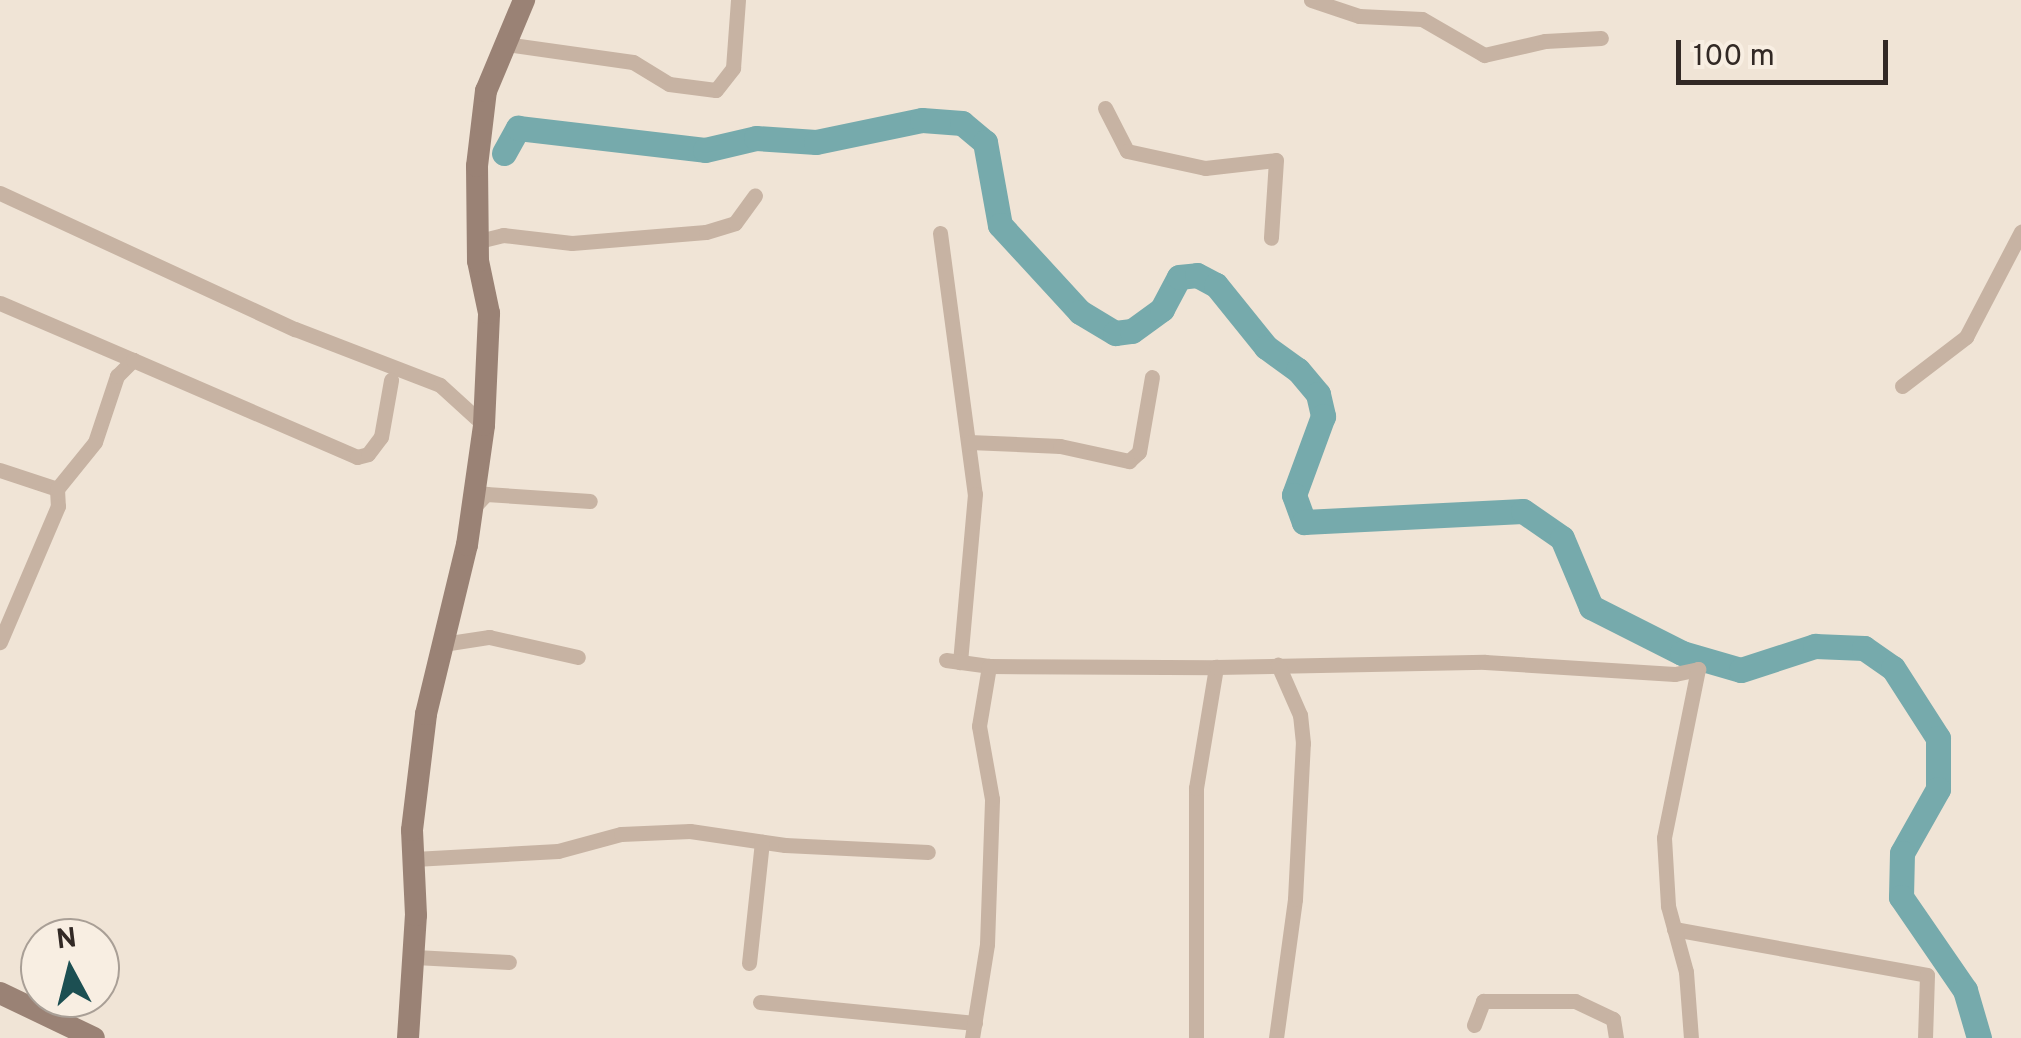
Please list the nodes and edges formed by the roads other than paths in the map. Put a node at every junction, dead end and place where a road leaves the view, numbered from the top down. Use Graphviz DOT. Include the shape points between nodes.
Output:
graph roads {
  1 [pos="523,0"];
  2 [pos="738,0"];
  3 [pos="1311,0"];
  4 [pos="1601,38"];
  5 [pos="506,44"];
  6 [pos="1105,108"];
  7 [pos="0,193"];
  8 [pos="755,195"];
  9 [pos="940,232"];
  10 [pos="2021,232"];
  11 [pos="1271,238"];
  12 [pos="479,240"];
  13 [pos="0,302"];
  14 [pos="134,360"];
  15 [pos="1152,377"];
  16 [pos="391,380"];
  17 [pos="1902,386"];
  18 [pos="484,425"];
  19 [pos="969,442"];
  20 [pos="0,470"];
  21 [pos="56,489"];
  22 [pos="590,501"];
  23 [pos="472,508"];
  24 [pos="0,642"];
  25 [pos="443,644"];
  26 [pos="578,657"];
  27 [pos="1278,665"];
  28 [pos="989,666"];
  29 [pos="1216,666"];
  30 [pos="762,842"];
  31 [pos="928,852"];
  32 [pos="414,859"];
  33 [pos="1674,929"];
  34 [pos="415,957"];
  35 [pos="509,962"];
  36 [pos="749,964"];
  37 [pos="0,993"];
  38 [pos="760,1002"];
  39 [pos="1474,1025"];
  40 [pos="974,1030"];
  41 [pos="94,1038"];
  42 [pos="408,1038"];
  43 [pos="1196,1038"];
  44 [pos="1276,1038"];
  45 [pos="1616,1038"];
  46 [pos="1690,1038"];
  47 [pos="1926,1038"];
  1 -- 5 [label="main road"];
  2 -- 5 [label="street" via="733,68 716,90 669,84 633,62"];
  3 -- 4 [label="street" via="1358,16 1422,19 1484,56 1545,40"];
  5 -- 12 [label="main road" via="486,91 477,166"];
  6 -- 11 [label="street" via="1127,150 1205,168 1276,160"];
  7 -- 18 [label="street" via="295,328 440,386"];
  8 -- 12 [label="street" via="735,223 706,232 572,242 503,235"];
  9 -- 19 [label="street"];
  10 -- 17 [label="street" via="1966,337"];
  12 -- 18 [label="main road" via="489,313"];
  13 -- 14 [label="street"];
  14 -- 16 [label="street" via="357,457 381,437"];
  14 -- 21 [label="street" via="117,376 94,442"];
  15 -- 19 [label="street" via="1139,452 1130,461 1060,446"];
  18 -- 23 [label="main road"];
  19 -- 28 [label="street" via="975,494 953,661"];
  20 -- 21 [label="street"];
  21 -- 24 [label="street" via="58,506"];
  22 -- 23 [label="street" via="486,494"];
  23 -- 25 [label="main road"];
  25 -- 26 [label="street" via="489,637"];
  25 -- 32 [label="main road" via="426,714"];
  27 -- 29 [label="street"];
  27 -- 33 [label="street" via="1485,662 1675,674 1698,669 1664,838"];
  27 -- 44 [label="street" via="1300,715 1304,744 1295,899"];
  28 -- 29 [label="street"];
  28 -- 40 [label="street" via="980,726 992,799 987,944"];
  29 -- 43 [label="street" via="1196,788"];
  30 -- 31 [label="street"];
  30 -- 32 [label="street" via="690,830 621,834 558,851"];
  30 -- 36 [label="street"];
  32 -- 34 [label="main road"];
  33 -- 46 [label="street"];
  33 -- 47 [label="street" via="1926,975"];
  34 -- 35 [label="street"];
  34 -- 42 [label="main road"];
  37 -- 41 [label="main road"];
  38 -- 40 [label="street"];
  39 -- 45 [label="street" via="1484,1001 1574,1000 1613,1019"];
}
